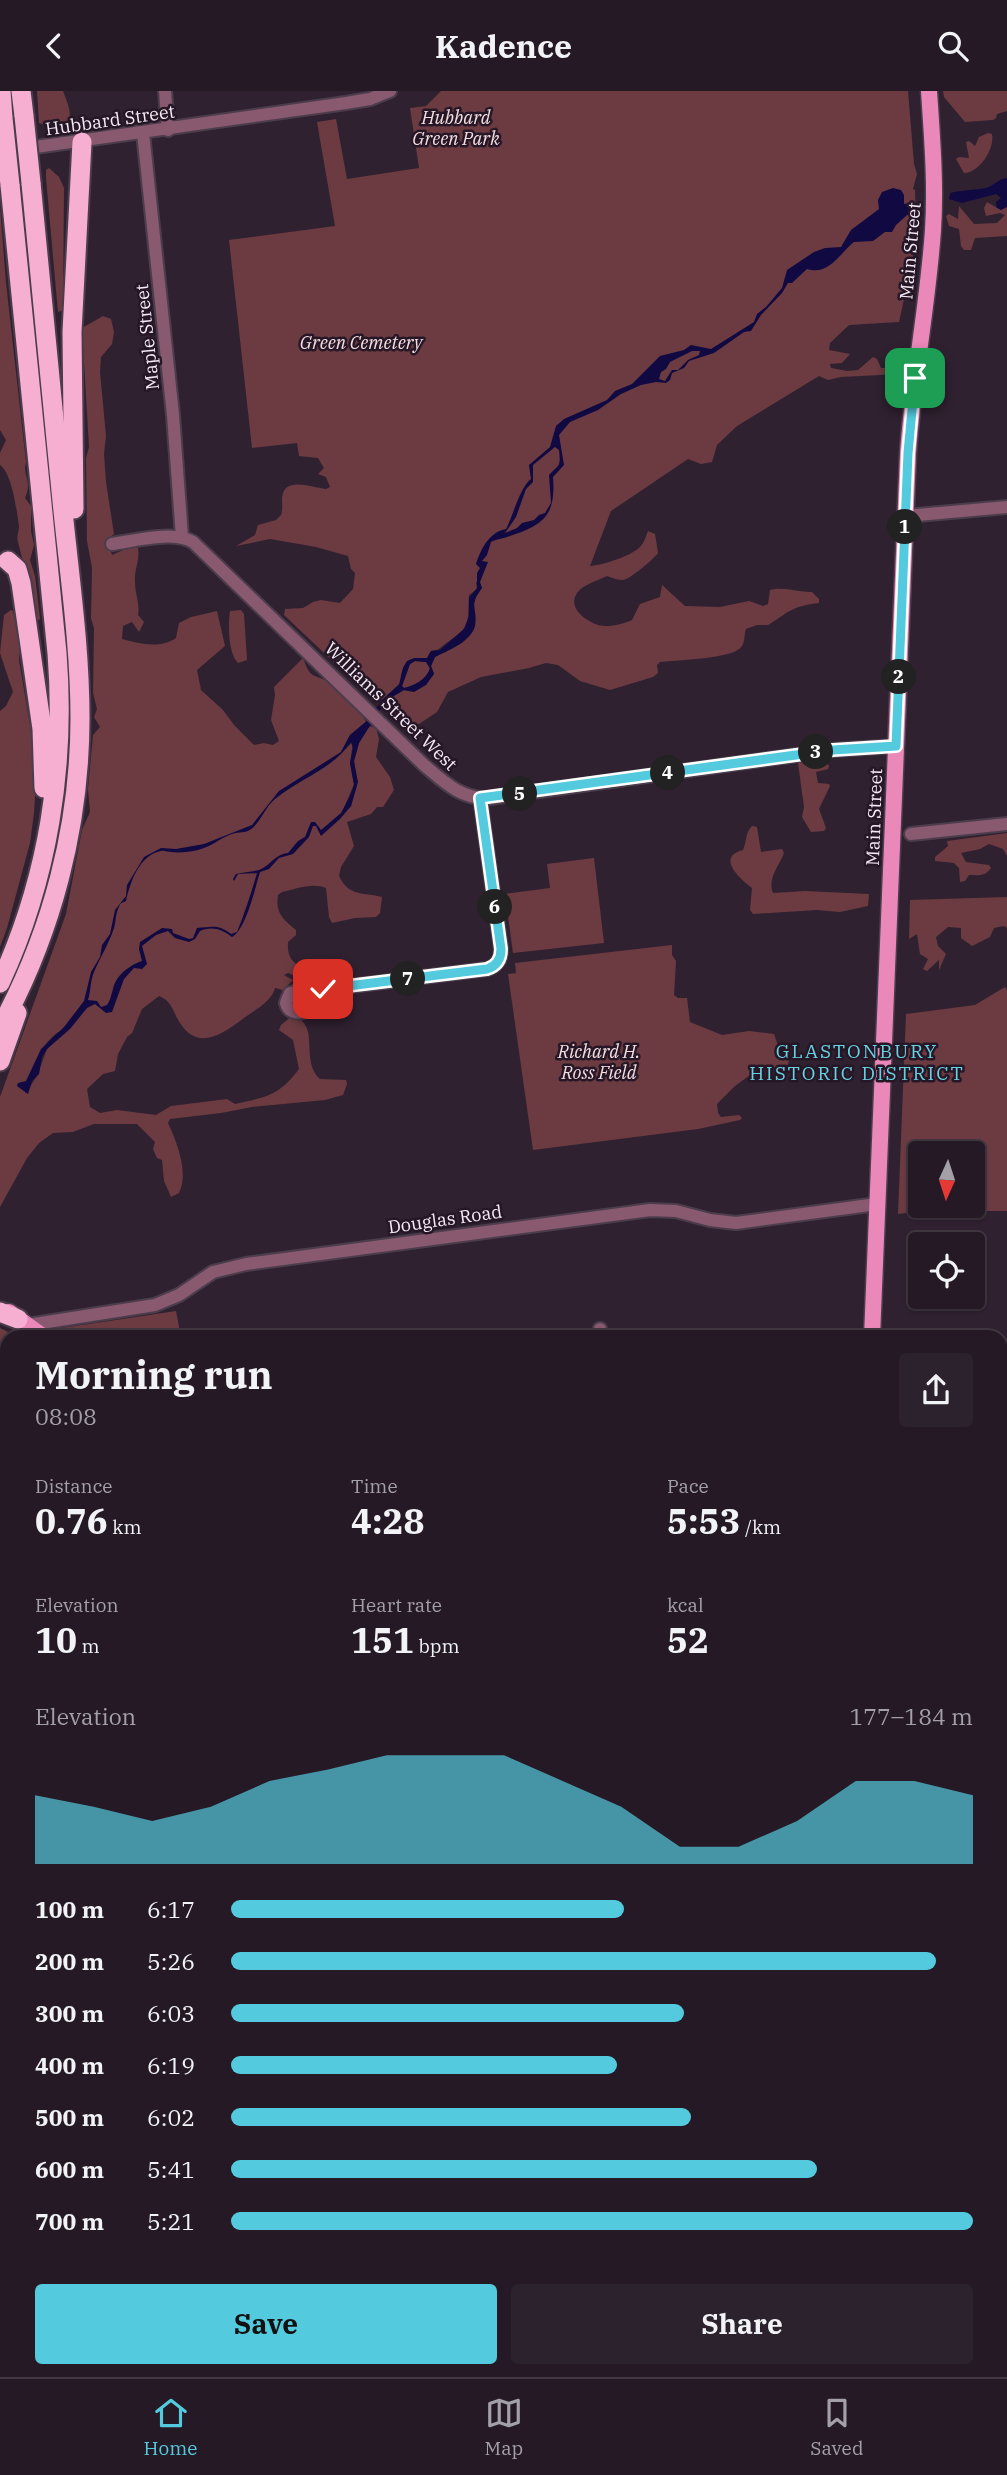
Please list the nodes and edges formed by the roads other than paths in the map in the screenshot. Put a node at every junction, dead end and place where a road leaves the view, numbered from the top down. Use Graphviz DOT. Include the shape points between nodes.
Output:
graph roads {
  1 [pos="1,91"];
  2 [pos="21,91"];
  3 [pos="165,91"];
  4 [pos="390,91"];
  5 [pos="929,91"];
  6 [pos="168,130"];
  7 [pos="143,133"];
  8 [pos="82,142"];
  9 [pos="0,152"];
  10 [pos="1007,507"];
  11 [pos="906,516"];
  12 [pos="182,537"];
  13 [pos="112,544"];
  14 [pos="67,555"];
  15 [pos="4,560"];
  16 [pos="896,746"];
  17 [pos="480,798"];
  18 [pos="1007,824"];
  19 [pos="48,833"];
  20 [pos="892,835"];
  21 [pos="0,983"];
  22 [pos="23,983"];
  23 [pos="327,989"];
  24 [pos="0,1028"];
  25 [pos="0,1061"];
  26 [pos="877,1204"];
  27 [pos="0,1306"];
  28 [pos="15,1319"];
  29 [pos="33,1330"];
  30 [pos="872,1330"];
  31 [pos="0,2326"];
  32 [pos="0,2335"];
  1 -- 19 [label="highway, bridge" via="59,674 58,757"];
  2 -- 14 [label="highway, bridge"];
  3 -- 6 [label="street"];
  4 -- 6 [label="street, Hubbard Street" via="353,102"];
  5 -- 11 [label="main road, Main Street" via="933,229 911,410"];
  6 -- 7 [label="street, Hubbard Street"];
  7 -- 8 [label="street, Hubbard Street"];
  7 -- 12 [label="street, Maple Street"];
  8 -- 9 [label="street, Hubbard Street"];
  8 -- 14 [label="highway" via="72,332 74,514"];
  10 -- 11 [label="street"];
  11 -- 16 [label="main road, Main Street"];
  12 -- 13 [label="street"];
  12 -- 17 [label="street, Williams Street West" via="447,785"];
  14 -- 22 [label="highway" via="79,692 77,775 57,890"];
  15 -- 19 [label="highway" via="20,577 39,705"];
  16 -- 17 [label="street, Williams Street West" via="833,750"];
  16 -- 20 [label="main road, Main Street"];
  17 -- 23 [label="street" via="501,949 497,964"];
  18 -- 20 [label="street"];
  19 -- 21 [label="highway" via="29,909"];
  20 -- 26 [label="main road, Main Street"];
  22 -- 24 [label="highway"];
  22 -- 25 [label="highway"];
  26 -- 28 [label="street, Douglas Road" via="736,1223 650,1210 246,1264 214,1272 155,1305"];
  26 -- 30 [label="main road, Main Street"];
  27 -- 28 [label="main road"];
  28 -- 29 [label="main road"];
  31 -- 32 [label="street"];
}
